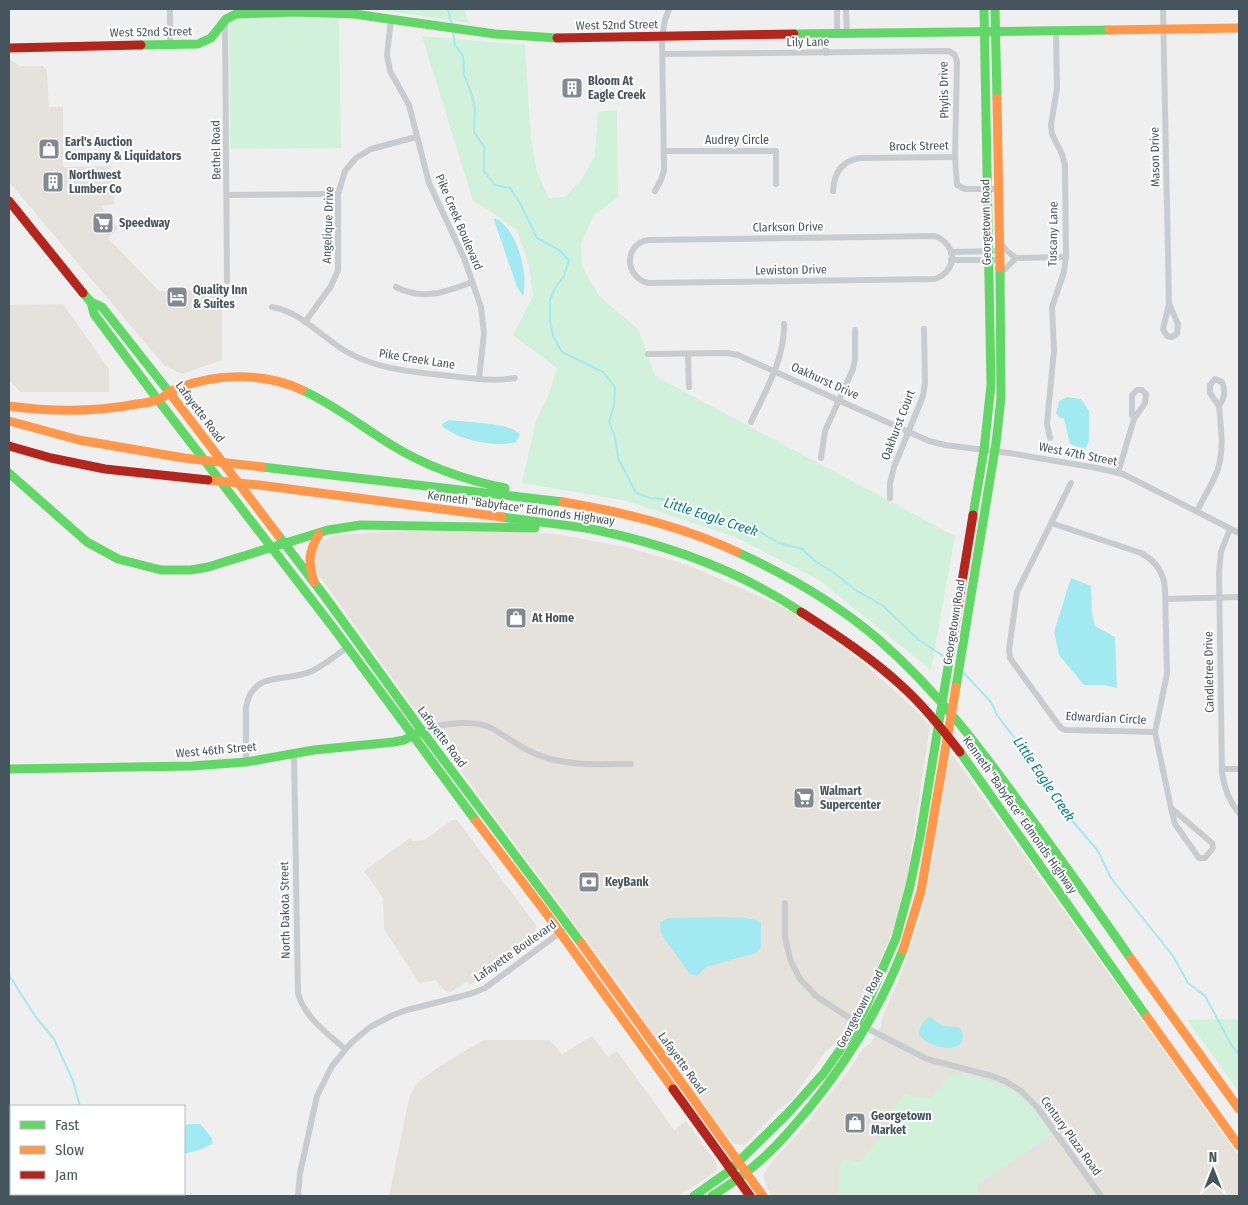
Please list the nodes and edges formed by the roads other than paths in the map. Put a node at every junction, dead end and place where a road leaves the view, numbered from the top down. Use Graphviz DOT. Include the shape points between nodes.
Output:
graph roads {
  1 [pos="170,9"];
  2 [pos="669,9"];
  3 [pos="837,9"];
  4 [pos="846,9"];
  5 [pos="984,9"];
  6 [pos="995,9"];
  7 [pos="1163,9"];
  8 [pos="391,19"];
  9 [pos="225,20"];
  10 [pos="1239,28"];
  11 [pos="1164,29"];
  12 [pos="1056,30"];
  13 [pos="984,31"];
  14 [pos="996,31"];
  15 [pos="842,34"];
  16 [pos="825,35"];
  17 [pos="662,36"];
  18 [pos="170,44"];
  19 [pos="9,48"];
  20 [pos="826,53"];
  21 [pos="953,53"];
  22 [pos="663,54"];
  23 [pos="416,137"];
  24 [pos="664,152"];
  25 [pos="955,157"];
  26 [pos="776,184"];
  27 [pos="987,189"];
  28 [pos="998,189"];
  29 [pos="655,191"];
  30 [pos="834,191"];
  31 [pos="338,194"];
  32 [pos="227,195"];
  33 [pos="9,201"];
  34 [pos="1000,242"];
  35 [pos="952,256"];
  36 [pos="988,256"];
  37 [pos="1000,256"];
  38 [pos="1066,257"];
  39 [pos="1016,258"];
  40 [pos="630,261"];
  41 [pos="1000,274"];
  42 [pos="227,281"];
  43 [pos="472,282"];
  44 [pos="396,287"];
  45 [pos="91,302"];
  46 [pos="1169,304"];
  47 [pos="272,307"];
  48 [pos="305,322"];
  49 [pos="784,324"];
  50 [pos="924,329"];
  51 [pos="855,330"];
  52 [pos="648,354"];
  53 [pos="688,354"];
  54 [pos="774,370"];
  55 [pos="515,378"];
  56 [pos="479,379"];
  57 [pos="689,387"];
  58 [pos="169,392"];
  59 [pos="158,400"];
  60 [pos="839,400"];
  61 [pos="9,406"];
  62 [pos="1219,406"];
  63 [pos="1134,420"];
  64 [pos="9,421"];
  65 [pos="751,422"];
  66 [pos="908,431"];
  67 [pos="1050,438"];
  68 [pos="9,446"];
  69 [pos="990,451"];
  70 [pos="821,458"];
  71 [pos="9,473"];
  72 [pos="1118,473"];
  73 [pos="1071,483"];
  74 [pos="890,498"];
  75 [pos="577,504"];
  76 [pos="1197,511"];
  77 [pos="1051,523"];
  78 [pos="1230,529"];
  79 [pos="1239,533"];
  80 [pos="319,534"];
  81 [pos="284,544"];
  82 [pos="270,547"];
  83 [pos="663,548"];
  84 [pos="314,582"];
  85 [pos="1219,597"];
  86 [pos="1239,597"];
  87 [pos="1166,598"];
  88 [pos="348,647"];
  89 [pos="422,731"];
  90 [pos="1155,732"];
  91 [pos="412,736"];
  92 [pos="294,753"];
  93 [pos="246,762"];
  94 [pos="631,764"];
  95 [pos="9,769"];
  96 [pos="1222,769"];
  97 [pos="1239,770"];
  98 [pos="1170,808"];
  99 [pos="1239,813"];
  100 [pos="786,903"];
  101 [pos="569,927"];
  102 [pos="560,933"];
  103 [pos="857,1023"];
  104 [pos="867,1028"];
  105 [pos="345,1049"];
  106 [pos="1239,1109"];
  107 [pos="1239,1146"];
  108 [pos="738,1163"];
  109 [pos="731,1170"];
  110 [pos="746,1173"];
  111 [pos="737,1179"];
  112 [pos="298,1196"];
  113 [pos="694,1196"];
  114 [pos="712,1196"];
  115 [pos="750,1196"];
  116 [pos="763,1196"];
  117 [pos="1101,1196"];
  1 -- 18 [label="street"];
  2 -- 17 [label="street"];
  3 -- 15 [label="street"];
  4 -- 15 [label="street"];
  5 -- 13 [label="main road, Georgetown Road"];
  6 -- 14 [label="main road, Georgetown Road"];
  7 -- 11 [label="street, Mason Drive"];
  8 -- 9 [label="main road, West 52nd Street" via="321,13 236,14"];
  8 -- 17 [label="main road, West 52nd Street" via="534,38"];
  8 -- 23 [label="street, Pike Creek Boulevard" via="388,67 407,101"];
  9 -- 18 [label="main road, West 52nd Street" via="214,36 205,42"];
  9 -- 32 [label="street, Bethel Road"];
  10 -- 11 [label="main road, West 52nd Street"];
  11 -- 12 [label="main road, West 52nd Street"];
  11 -- 46 [label="street, Mason Drive"];
  12 -- 14 [label="main road, West 52nd Street"];
  12 -- 38 [label="street, Tuscany Lane" via="1057,88 1051,125 1065,166"];
  13 -- 14 [label="main road, West 52nd Street"];
  13 -- 15 [label="main road, West 52nd Street"];
  13 -- 27 [label="main road, Georgetown Road"];
  14 -- 28 [label="main road, Georgetown Road"];
  15 -- 16 [label="main road, West 52nd Street"];
  16 -- 17 [label="main road, West 52nd Street"];
  16 -- 20 [label="street"];
  17 -- 22 [label="street"];
  18 -- 19 [label="main road, West 52nd Street"];
  20 -- 21 [label="street, Lily Lane" via="949,50"];
  20 -- 22 [label="street, Lily Lane"];
  21 -- 25 [label="street, Phylis Drive" via="957,62"];
  22 -- 24 [label="street"];
  23 -- 31 [label="street, Angelique Drive" via="378,146 359,156 345,172"];
  23 -- 43 [label="street, Pike Creek Boulevard" via="431,190 460,247"];
  24 -- 26 [label="street, Audrey Circle" via="776,151"];
  24 -- 29 [label="street" via="663,175"];
  25 -- 27 [label="street, Brock Street" via="958,186"];
  25 -- 30 [label="street, Brock Street" via="850,160 836,174"];
  27 -- 28 [label="street, Brock Street"];
  27 -- 36 [label="main road, Georgetown Road"];
  28 -- 34 [label="main road, Georgetown Road"];
  31 -- 32 [label="street"];
  31 -- 48 [label="street, Angelique Drive" via="338,270 331,286"];
  32 -- 42 [label="street, Bethel Road"];
  33 -- 45 [label="main road, Lafayette Road"];
  34 -- 37 [label="main road, Georgetown Road"];
  34 -- 39 [label="street"];
  35 -- 36 [label="street"];
  35 -- 40 [label="street, Clarkson Drive" via="947,243 934,236 650,240 634,247"];
  35 -- 40 [label="street, Lewiston Drive" via="945,273 935,279 650,283 635,276"];
  36 -- 37 [label="street"];
  36 -- 69 [label="main road, Georgetown Road"];
  37 -- 41 [label="main road, Georgetown Road"];
  38 -- 39 [label="street"];
  38 -- 67 [label="street, Tuscany Lane" via="1052,307 1054,350 1047,424"];
  39 -- 41 [label="street"];
  41 -- 69 [label="main road, Georgetown Road" via="1001,398"];
  43 -- 44 [label="street" via="431,295 414,294"];
  43 -- 56 [label="street, Pike Creek Boulevard" via="483,321"];
  45 -- 58 [label="main road, Lafayette Road" via="102,307"];
  45 -- 59 [label="main road, Lafayette Road" via="94,314"];
  47 -- 48 [label="street, Pike Creek Lane"];
  48 -- 56 [label="street, Pike Creek Lane" via="342,349 375,365"];
  49 -- 54 [label="street" via="781,352"];
  50 -- 66 [label="street, Oakhurst Court" via="924,390"];
  51 -- 60 [label="street" via="853,369"];
  52 -- 53 [label="street, Oakhurst Drive"];
  53 -- 54 [label="street, Oakhurst Drive" via="732,354"];
  53 -- 57 [label="street"];
  54 -- 60 [label="street, Oakhurst Drive"];
  54 -- 65 [label="street"];
  55 -- 56 [label="street, Pike Creek Lane"];
  58 -- 59 [label="main road"];
  58 -- 75 [label="main road" via="212,379 249,377 282,382 316,397 400,449 446,471 498,487"];
  58 -- 81 [label="main road, Lafayette Road"];
  59 -- 61 [label="main road" via="81,411"];
  59 -- 82 [label="main road, Lafayette Road"];
  60 -- 66 [label="street, Oakhurst Drive"];
  60 -- 70 [label="street" via="824,434"];
  62 -- 76 [label="street" via="1220,462"];
  63 -- 72 [label="street"];
  64 -- 75 [label="main road, Kenneth \"Babyface\" Edmonds Highway" via="79,440 184,458"];
  66 -- 69 [label="street, Oakhurst Drive" via="936,443"];
  66 -- 74 [label="street, Oakhurst Court" via="892,472"];
  68 -- 83 [label="main road, Kenneth \"Babyface\" Edmonds Highway" via="96,467 198,477 581,528"];
  69 -- 72 [label="street, West 47th Street"];
  69 -- 103 [label="main road, Georgetown Road" via="912,875 902,917 884,968"];
  69 -- 104 [label="main road, Georgetown Road" via="964,641 923,880 913,921 892,979"];
  71 -- 82 [label="main road" via="87,542 118,559 142,566 169,570 204,568"];
  72 -- 76 [label="street, West 47th Street"];
  73 -- 77 [label="street, Edwardian Circle"];
  75 -- 106 [label="main road, Kenneth \"Babyface\" Edmonds Highway" via="662,523 732,549 805,587 878,639 945,705 987,757"];
  76 -- 78 [label="street, West 47th Street"];
  77 -- 87 [label="street, Edwardian Circle" via="1149,557 1163,575"];
  77 -- 90 [label="street, Edwardian Circle" via="1016,594 1009,650 1011,660 1065,730"];
  78 -- 79 [label="street, West 47th Street"];
  78 -- 85 [label="street, Candletree Drive" via="1220,558"];
  80 -- 81 [label="main road"];
  80 -- 83 [label="main road" via="361,525 522,527 598,535"];
  80 -- 84 [label="main road" via="309,554"];
  81 -- 82 [label="main road"];
  81 -- 84 [label="main road, Lafayette Road"];
  82 -- 88 [label="main road, Lafayette Road"];
  83 -- 107 [label="main road, Kenneth \"Babyface\" Edmonds Highway" via="728,573 778,598 864,653 907,690 977,774"];
  84 -- 89 [label="main road, Lafayette Road"];
  85 -- 86 [label="street"];
  85 -- 87 [label="street"];
  85 -- 96 [label="street, Candletree Drive"];
  87 -- 90 [label="street, Edwardian Circle" via="1167,674"];
  88 -- 91 [label="main road, Lafayette Road"];
  88 -- 93 [label="street" via="301,675 263,682 253,689 246,707"];
  89 -- 91 [label="main road, West 46th Street"];
  89 -- 94 [label="street" via="447,724 477,724 493,729 544,758 568,764"];
  89 -- 101 [label="main road, Lafayette Road"];
  90 -- 98 [label="street"];
  91 -- 92 [label="main road, West 46th Street" via="394,742"];
  91 -- 102 [label="main road, Lafayette Road"];
  92 -- 93 [label="main road, West 46th Street"];
  92 -- 105 [label="street, North Dakota Street" via="298,993 310,1017"];
  93 -- 95 [label="main road, West 46th Street"];
  96 -- 97 [label="street"];
  96 -- 99 [label="street, Candletree Drive" via="1226,792"];
  98 -- 98 [label="street" via="1212,843 1212,849 1205,858 1199,858 1175,825"];
  100 -- 103 [label="street, Century Plaza Road" via="786,945 797,974 816,996"];
  101 -- 102 [label="street, Lafayette Boulevard"];
  101 -- 108 [label="main road, Lafayette Road"];
  102 -- 105 [label="street, Lafayette Boulevard" via="485,988 393,1015 367,1029"];
  102 -- 109 [label="main road, Lafayette Road"];
  103 -- 104 [label="street, Century Plaza Road"];
  103 -- 108 [label="main road, Georgetown Road" via="814,1084"];
  104 -- 110 [label="main road, Georgetown Road" via="812,1104"];
  104 -- 117 [label="street, Century Plaza Road" via="927,1059 992,1076 1021,1092 1037,1107"];
  105 -- 112 [label="street, Lafayette Boulevard" via="327,1073 317,1096 300,1172"];
  108 -- 109 [label="main road, Georgetown Road"];
  108 -- 110 [label="main road, Lafayette Road"];
  109 -- 111 [label="main road, Lafayette Road"];
  109 -- 113 [label="main road, Georgetown Road"];
  110 -- 111 [label="main road, Georgetown Road"];
  110 -- 116 [label="main road, Lafayette Road"];
  111 -- 114 [label="main road, Georgetown Road"];
  111 -- 115 [label="main road, Lafayette Road"];
}
